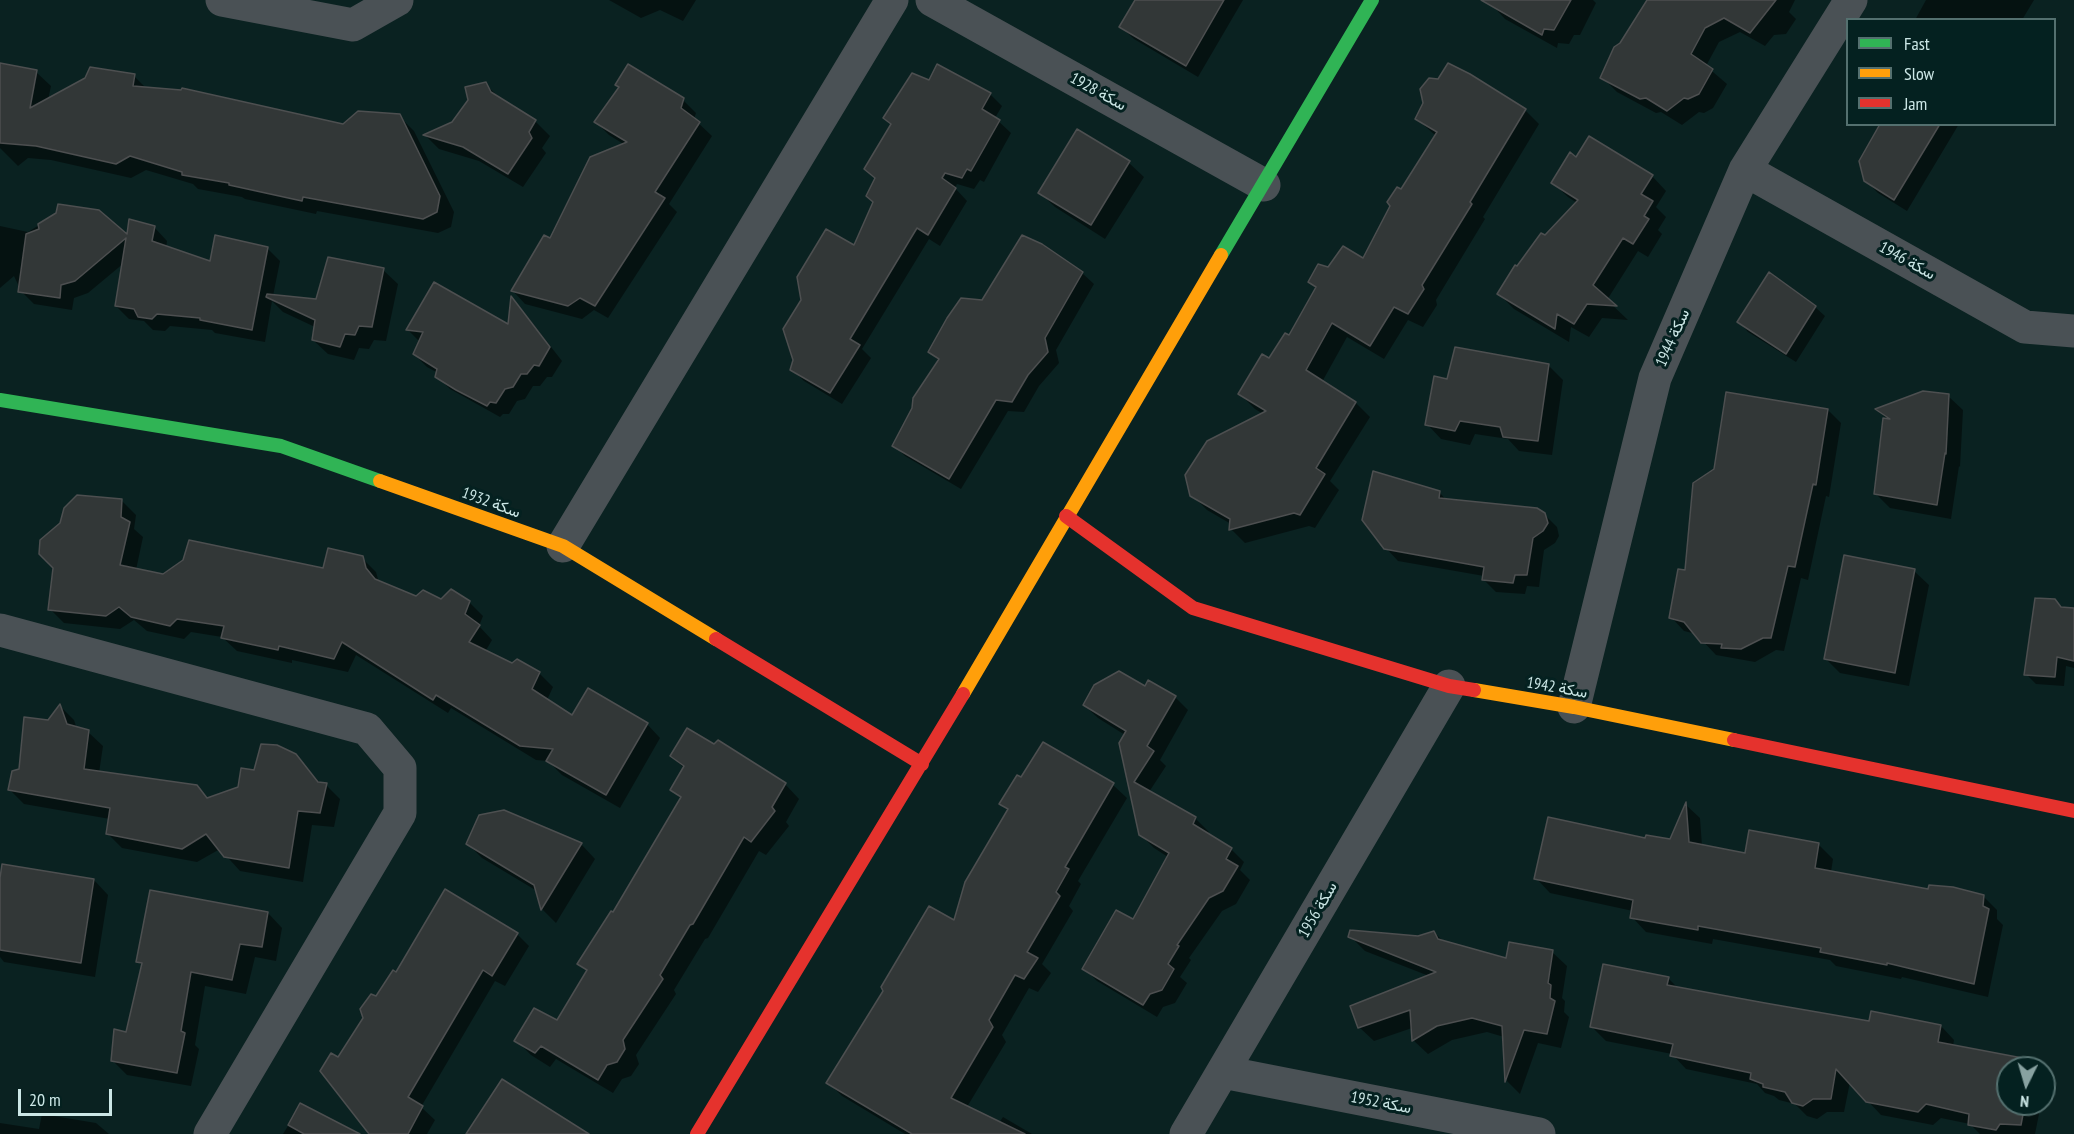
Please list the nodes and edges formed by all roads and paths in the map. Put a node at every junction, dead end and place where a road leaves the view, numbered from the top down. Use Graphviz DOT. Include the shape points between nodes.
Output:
graph roads {
  1 [pos="222,0"];
  2 [pos="397,0"];
  3 [pos="892,0"];
  4 [pos="932,0"];
  5 [pos="1372,0"];
  6 [pos="1851,0"];
  7 [pos="1745,170"];
  8 [pos="1264,185"];
  9 [pos="2074,331"];
  10 [pos="0,400"];
  11 [pos="1066,516"];
  12 [pos="563,546"];
  13 [pos="0,630"];
  14 [pos="1449,686"];
  15 [pos="1574,707"];
  16 [pos="922,764"];
  17 [pos="2074,811"];
  18 [pos="1223,1072"];
  19 [pos="210,1134"];
  20 [pos="697,1134"];
  21 [pos="1186,1134"];
  22 [pos="1539,1134"];
  1 -- 2 [label="street" via="353,25"];
  3 -- 12 [label="street"];
  4 -- 8 [label="street, سكة 1928"];
  5 -- 8 [label="street"];
  6 -- 7 [label="street, سكة 1944"];
  7 -- 9 [label="street, سكة 1946" via="2025,327"];
  7 -- 15 [label="street, سكة 1944" via="1655,378"];
  8 -- 11 [label="street"];
  10 -- 12 [label="street, سكة 1932" via="281,446"];
  11 -- 14 [label="street, سكة 1942" via="1193,608"];
  11 -- 16 [label="street"];
  12 -- 16 [label="street, سكة 1932"];
  13 -- 19 [label="street" via="367,729 400,768 400,813"];
  14 -- 15 [label="street, سكة 1942"];
  14 -- 18 [label="street, سكة 1956"];
  15 -- 17 [label="street, سكة 1942"];
  16 -- 20 [label="street"];
  18 -- 21 [label="street, سكة 1956"];
  18 -- 22 [label="street, سكة 1952"];
}
